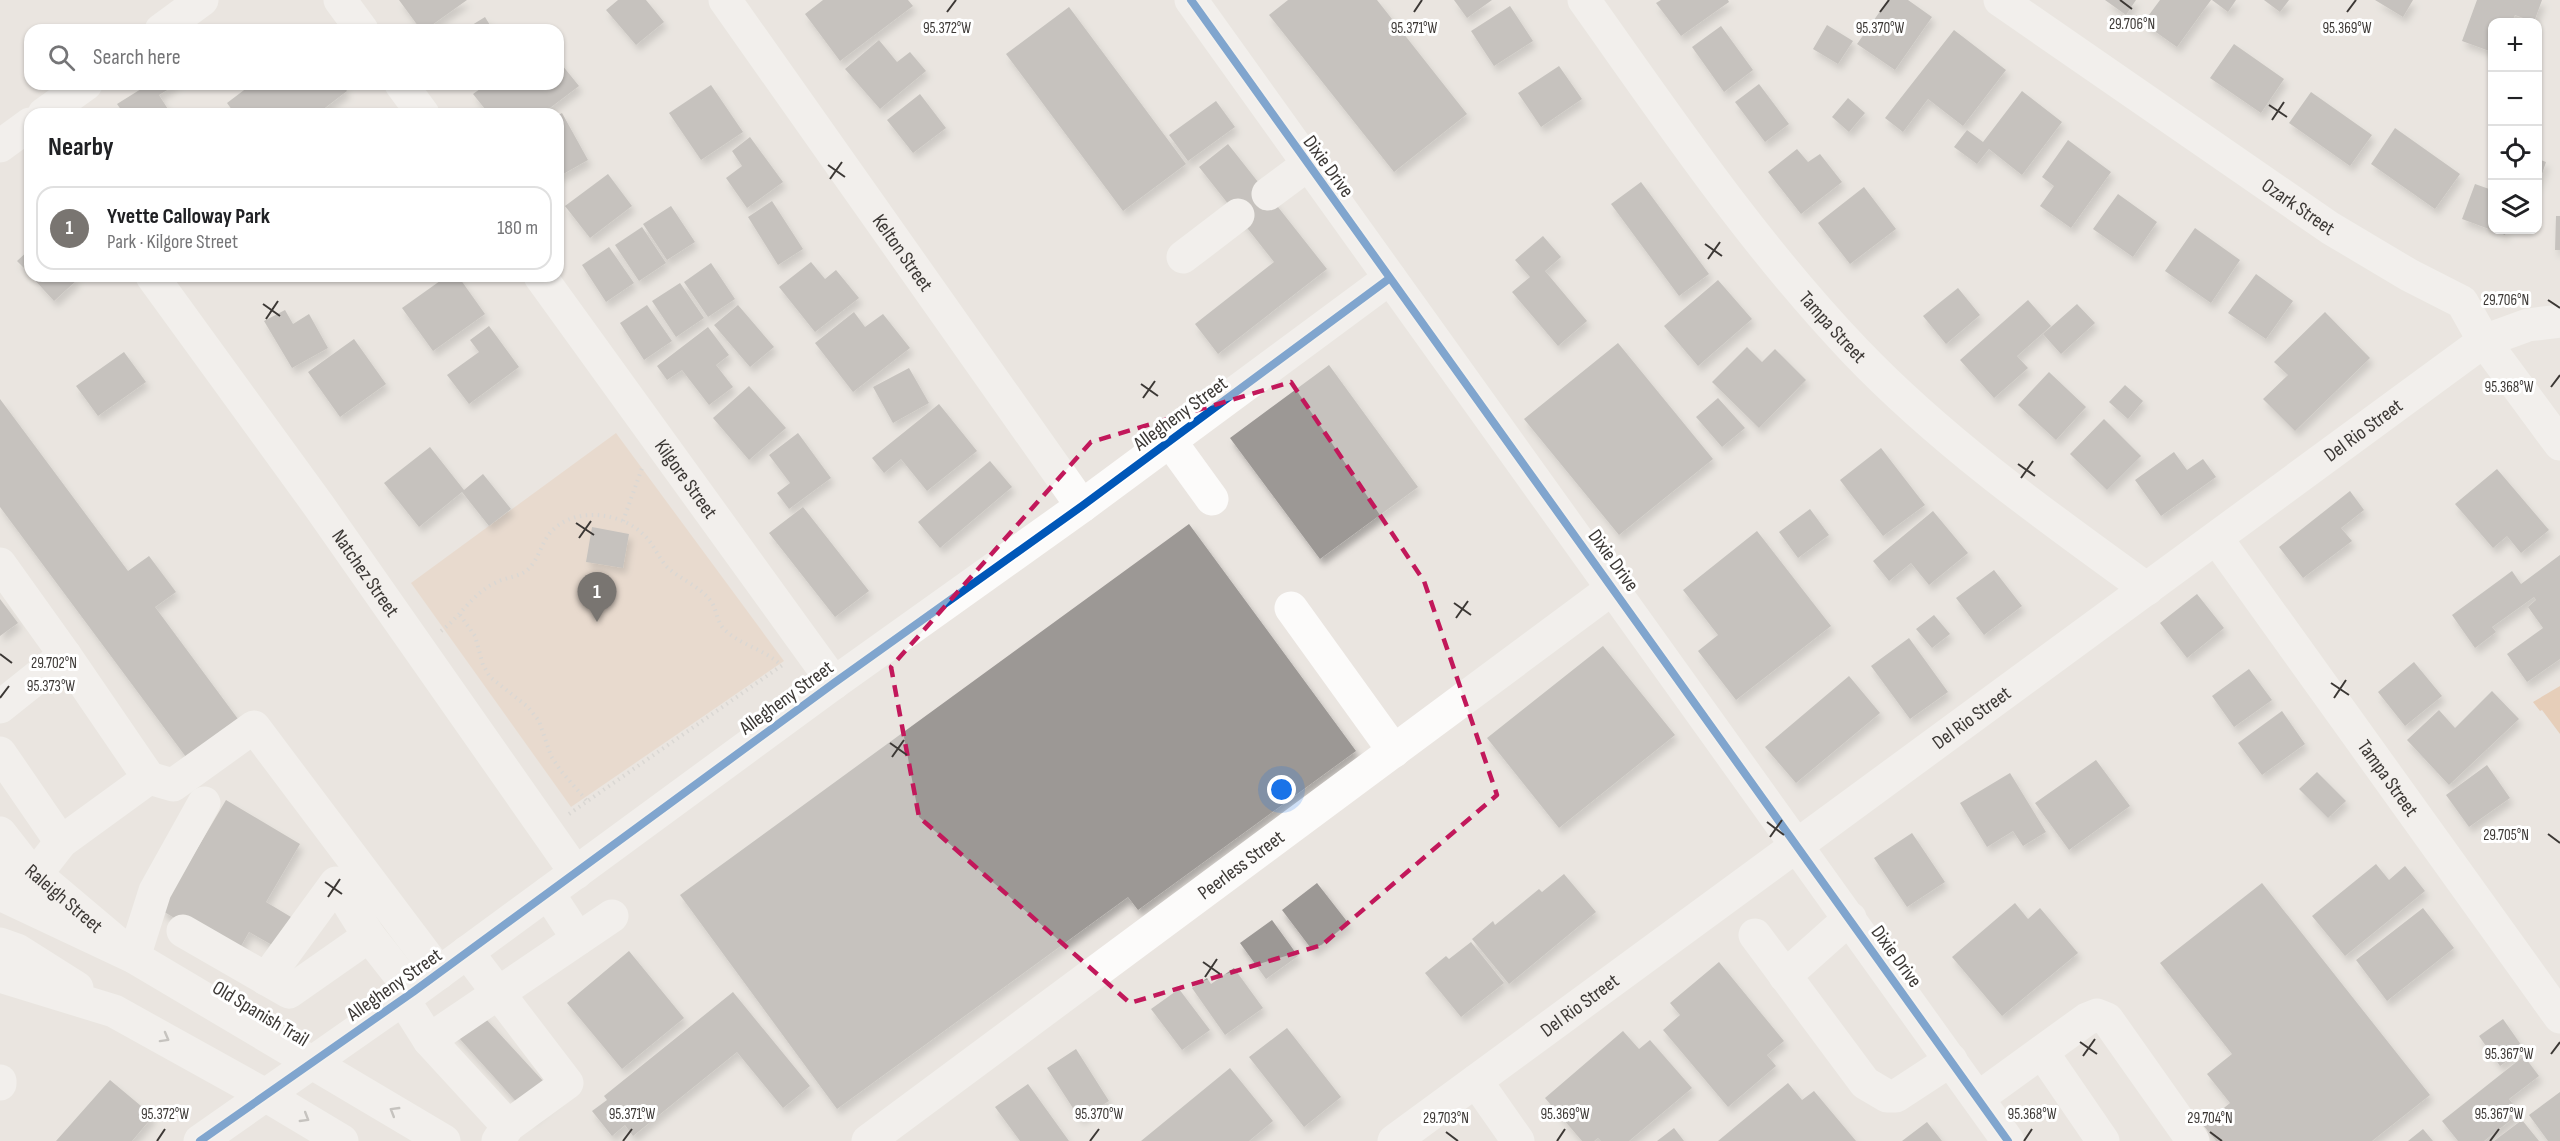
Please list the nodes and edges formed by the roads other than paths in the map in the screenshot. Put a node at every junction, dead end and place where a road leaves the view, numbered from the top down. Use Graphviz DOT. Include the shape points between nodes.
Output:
graph roads {
  1 [pos="202,0"];
  2 [pos="340,0"];
  3 [pos="725,0"];
  4 [pos="1191,0"];
  5 [pos="1584,0"];
  6 [pos="2000,0"];
  7 [pos="169,24"];
  8 [pos="358,24"];
  9 [pos="78,90"];
  10 [pos="405,90"];
  11 [pos="52,108"];
  12 [pos="419,108"];
  13 [pos="24,128"];
  14 [pos="0,146"];
  15 [pos="1307,165"];
  16 [pos="1268,194"];
  17 [pos="1238,215"];
  18 [pos="1183,257"];
  19 [pos="1390,278"];
  20 [pos="156,282"];
  21 [pos="544,282"];
  22 [pos="2560,321"];
  23 [pos="2484,341"];
  24 [pos="1170,441"];
  25 [pos="2560,444"];
  26 [pos="1212,499"];
  27 [pos="1082,506"];
  28 [pos="2217,539"];
  29 [pos="0,564"];
  30 [pos="1613,588"];
  31 [pos="2147,589"];
  32 [pos="1291,608"];
  33 [pos="64,655"];
  34 [pos="834,682"];
  35 [pos="0,707"];
  36 [pos="1394,751"];
  37 [pos="0,753"];
  38 [pos="149,778"];
  39 [pos="204,803"];
  40 [pos="0,833"];
  41 [pos="61,842"];
  42 [pos="1798,846"];
  43 [pos="0,863"];
  44 [pos="576,873"];
  45 [pos="36,874"];
  46 [pos="548,893"];
  47 [pos="0,894"];
  48 [pos="612,916"];
  49 [pos="1850,918"];
  50 [pos="183,932"];
  51 [pos="1755,934"];
  52 [pos="369,936"];
  53 [pos="578,939"];
  54 [pos="0,944"];
  55 [pos="467,952"];
  56 [pos="134,957"];
  57 [pos="439,973"];
  58 [pos="0,976"];
  59 [pos="1785,976"];
  60 [pos="266,979"];
  61 [pos="498,993"];
  62 [pos="408,995"];
  63 [pos="114,1011"];
  64 [pos="2560,1017"];
  65 [pos="429,1040"];
  66 [pos="2042,1052"];
  67 [pos="1951,1060"];
  68 [pos="313,1064"];
  69 [pos="1476,1081"];
  70 [pos="267,1096"];
  71 [pos="1978,1098"];
  72 [pos="503,1134"];
  73 [pos="200,1141"];
  74 [pos="342,1141"];
  75 [pos="444,1141"];
  76 [pos="867,1141"];
  77 [pos="1394,1141"];
  78 [pos="1518,1141"];
  79 [pos="2008,1141"];
  80 [pos="2103,1141"];
  81 [pos="2193,1141"];
  1 -- 7 [label="street"];
  2 -- 8 [label="street"];
  3 -- 27 [label="street, Kelton Street"];
  4 -- 15 [label="street, Dixie Drive"];
  5 -- 31 [label="street, Tampa Street" via="1751,231 1857,353 1922,414 2030,504"];
  6 -- 23 [label="street, Ozark Street" via="2330,228 2462,302"];
  9 -- 11 [label="street"];
  10 -- 12 [label="street"];
  13 -- 14 [label="street"];
  15 -- 16 [label="street"];
  15 -- 19 [label="street, Dixie Drive"];
  17 -- 18 [label="street"];
  19 -- 24 [label="street, Allegheny Street"];
  19 -- 30 [label="street, Dixie Drive"];
  20 -- 44 [label="street, Natchez Street"];
  21 -- 34 [label="street, Kilgore Street"];
  22 -- 23 [label="street, Del Rio Street" via="2528,325"];
  23 -- 25 [label="street, Ozark Street"];
  23 -- 28 [label="street, Del Rio Street"];
  24 -- 26 [label="street"];
  24 -- 27 [label="street, Allegheny Street"];
  27 -- 34 [label="street, Allegheny Street"];
  28 -- 31 [label="street, Del Rio Street"];
  28 -- 64 [label="street, Tampa Street"];
  29 -- 33 [label="street"];
  30 -- 36 [label="street, Peerless Street"];
  30 -- 42 [label="street, Dixie Drive"];
  31 -- 42 [label="street, Del Rio Street"];
  32 -- 36 [label="street"];
  33 -- 35 [label="street"];
  33 -- 38 [label="street"];
  34 -- 44 [label="street, Allegheny Street"];
  36 -- 76 [label="street, Peerless Street"];
  37 -- 41 [label="street"];
  38 -- 41 [label="street"];
  38 -- 57 [label="street" via="173,786 255,727"];
  39 -- 56 [label="street" via="155,891"];
  40 -- 45 [label="street, Raleigh Street"];
  41 -- 45 [label="street"];
  42 -- 49 [label="street, Dixie Drive"];
  42 -- 69 [label="street, Del Rio Street"];
  43 -- 56 [label="street"];
  44 -- 46 [label="street, Allegheny Street"];
  45 -- 56 [label="street, Raleigh Street"];
  46 -- 53 [label="street"];
  46 -- 55 [label="street, Allegheny Street"];
  47 -- 56 [label="street, Old Spanish Trail"];
  48 -- 53 [label="street"];
  49 -- 59 [label="street"];
  49 -- 67 [label="street, Dixie Drive"];
  50 -- 60 [label="street"];
  51 -- 59 [label="street"];
  52 -- 60 [label="street" via="289,992"];
  52 -- 60 [label="street" via="336,883"];
  52 -- 62 [label="street"];
  53 -- 61 [label="street"];
  54 -- 63 [label="street"];
  55 -- 57 [label="street, Allegheny Street"];
  55 -- 61 [label="street"];
  56 -- 68 [label="street, Old Spanish Trail"];
  57 -- 62 [label="street, Allegheny Street"];
  58 -- 63 [label="street"];
  59 -- 67 [label="street" via="1865,1083 1878,1091 1896,1096"];
  61 -- 65 [label="street"];
  61 -- 72 [label="street" via="567,1083"];
  62 -- 65 [label="street"];
  62 -- 68 [label="street, Allegheny Street"];
  63 -- 70 [label="street, one-way"];
  65 -- 72 [label="street"];
  66 -- 71 [label="street"];
  66 -- 80 [label="street"];
  66 -- 81 [label="street" via="2087,1019 2097,1015 2107,1019"];
  67 -- 71 [label="street, Dixie Drive"];
  68 -- 70 [label="street, Allegheny Street"];
  75 -- 68 [label="street, Old Spanish Trail, one-way"];
  69 -- 77 [label="street, Del Rio Street"];
  69 -- 78 [label="street"];
  70 -- 73 [label="street, Allegheny Street"];
  70 -- 74 [label="street, one-way"];
  71 -- 79 [label="street, Dixie Drive"];
}
